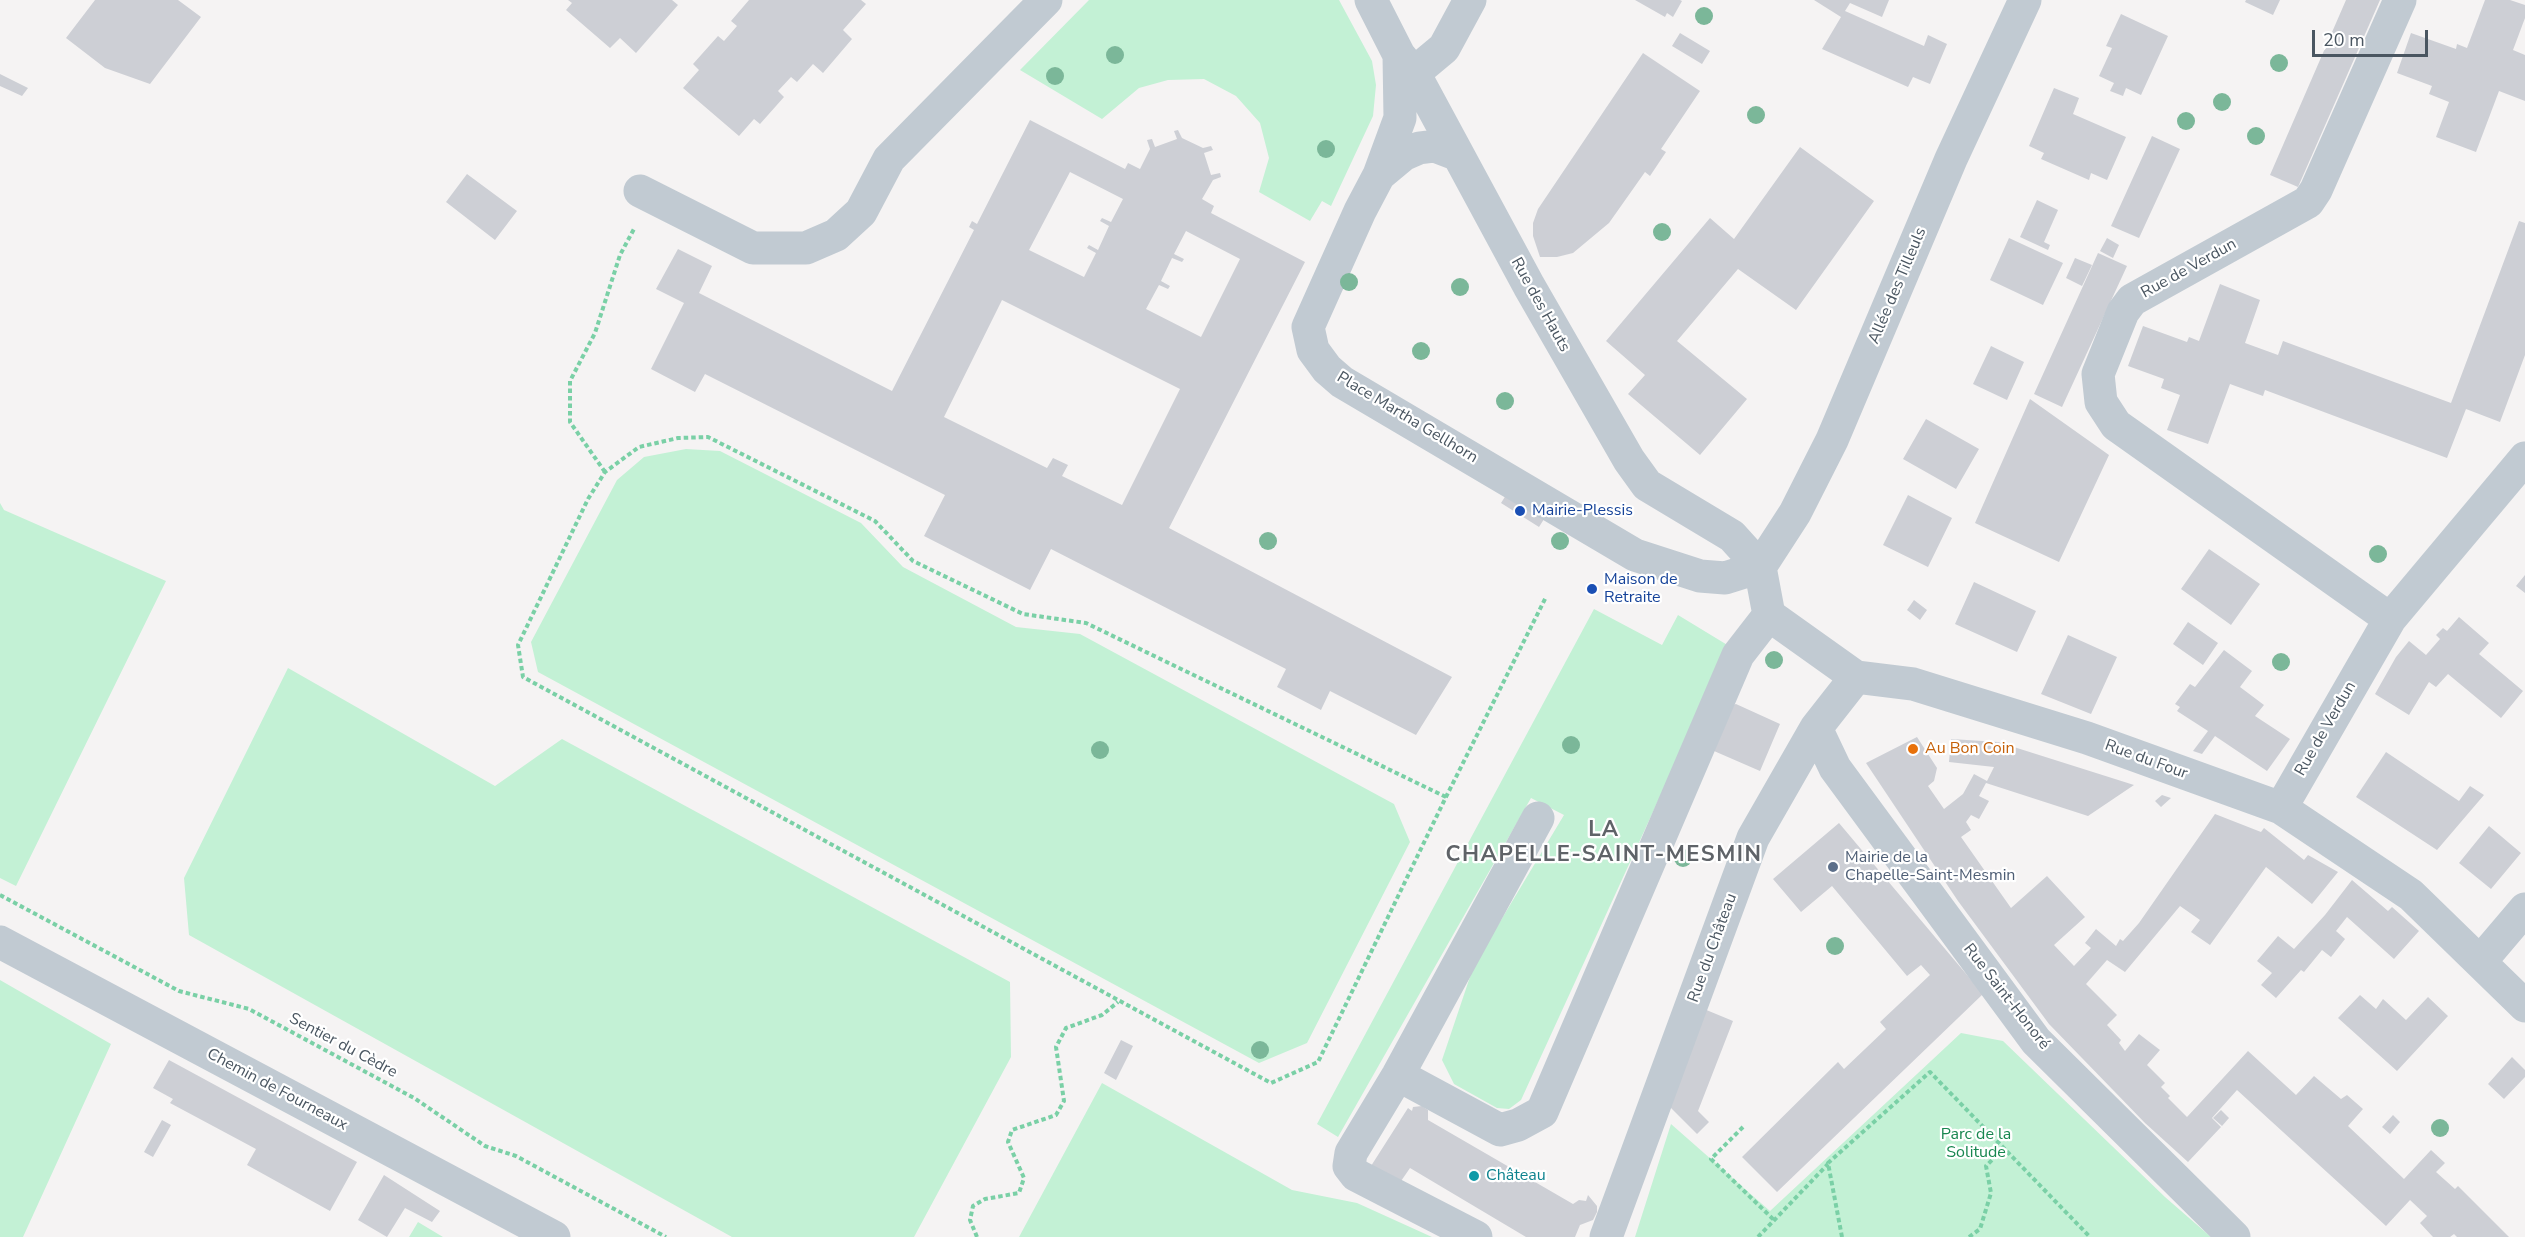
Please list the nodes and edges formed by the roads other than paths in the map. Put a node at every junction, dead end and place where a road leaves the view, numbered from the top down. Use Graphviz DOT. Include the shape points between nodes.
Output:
graph roads {
  1 [pos="1046,0"];
  2 [pos="1371,0"];
  3 [pos="1470,0"];
  4 [pos="2025,0"];
  5 [pos="2400,0"];
  6 [pos="1406,64"];
  7 [pos="1456,154"];
  8 [pos="1380,175"];
  9 [pos="645,194"];
  10 [pos="2525,458"];
  11 [pos="1760,567"];
  12 [pos="1769,615"];
  13 [pos="2390,619"];
  14 [pos="1856,677"];
  15 [pos="1816,728"];
  16 [pos="2281,808"];
  17 [pos="1538,818"];
  18 [pos="2525,909"];
  19 [pos="0,942"];
  20 [pos="2480,962"];
  21 [pos="2525,1005"];
  22 [pos="1398,1076"];
  23 [pos="554,1237"];
  24 [pos="1476,1237"];
  25 [pos="1606,1237"];
  26 [pos="2234,1237"];
  1 -- 9 [label="street" via="889,159 861,212 836,235 806,248 753,248"];
  2 -- 6 [label="street, Rue des Hauts"];
  3 -- 6 [label="street" via="1444,48"];
  4 -- 11 [label="street, Allée des Tilleuls" via="1951,159 1832,440 1795,513"];
  5 -- 13 [label="street, Rue de Verdun" via="2316,190 2307,202 2132,300 2122,312 2098,374 2101,402 2116,425"];
  6 -- 7 [label="street, Rue des Hauts"];
  6 -- 8 [label="street, Place Martha Gellhorn" via="1400,118"];
  7 -- 8 [label="street" via="1435,146 1419,148 1403,155"];
  7 -- 11 [label="street, Rue des Hauts" via="1629,460 1647,485 1732,536"];
  8 -- 11 [label="street, Place Martha Gellhorn" via="1308,327 1313,350 1327,369 1635,555 1700,576 1725,578"];
  10 -- 13 [label="street, Rue de Verdun"];
  11 -- 12 [label="street"];
  12 -- 14 [label="street, Rue du Four"];
  12 -- 22 [label="street" via="1738,654 1542,1112 1500,1130"];
  13 -- 16 [label="street, Rue de Verdun"];
  14 -- 15 [label="street, Rue du Château"];
  14 -- 16 [label="street, Rue du Four" via="1913,684 2087,738"];
  15 -- 25 [label="street, Rue du Château" via="1753,838"];
  15 -- 26 [label="street, Rue Saint-Honoré" via="1835,768 2037,1041"];
  16 -- 20 [label="street, Rue du Four" via="2411,895"];
  17 -- 22 [label="street"];
  18 -- 20 [label="street"];
  19 -- 23 [label="street, Chemin de Fourneaux"];
  20 -- 21 [label="street, Rue du Four"];
  22 -- 24 [label="street" via="1351,1153 1348,1166 1356,1174"];
}
